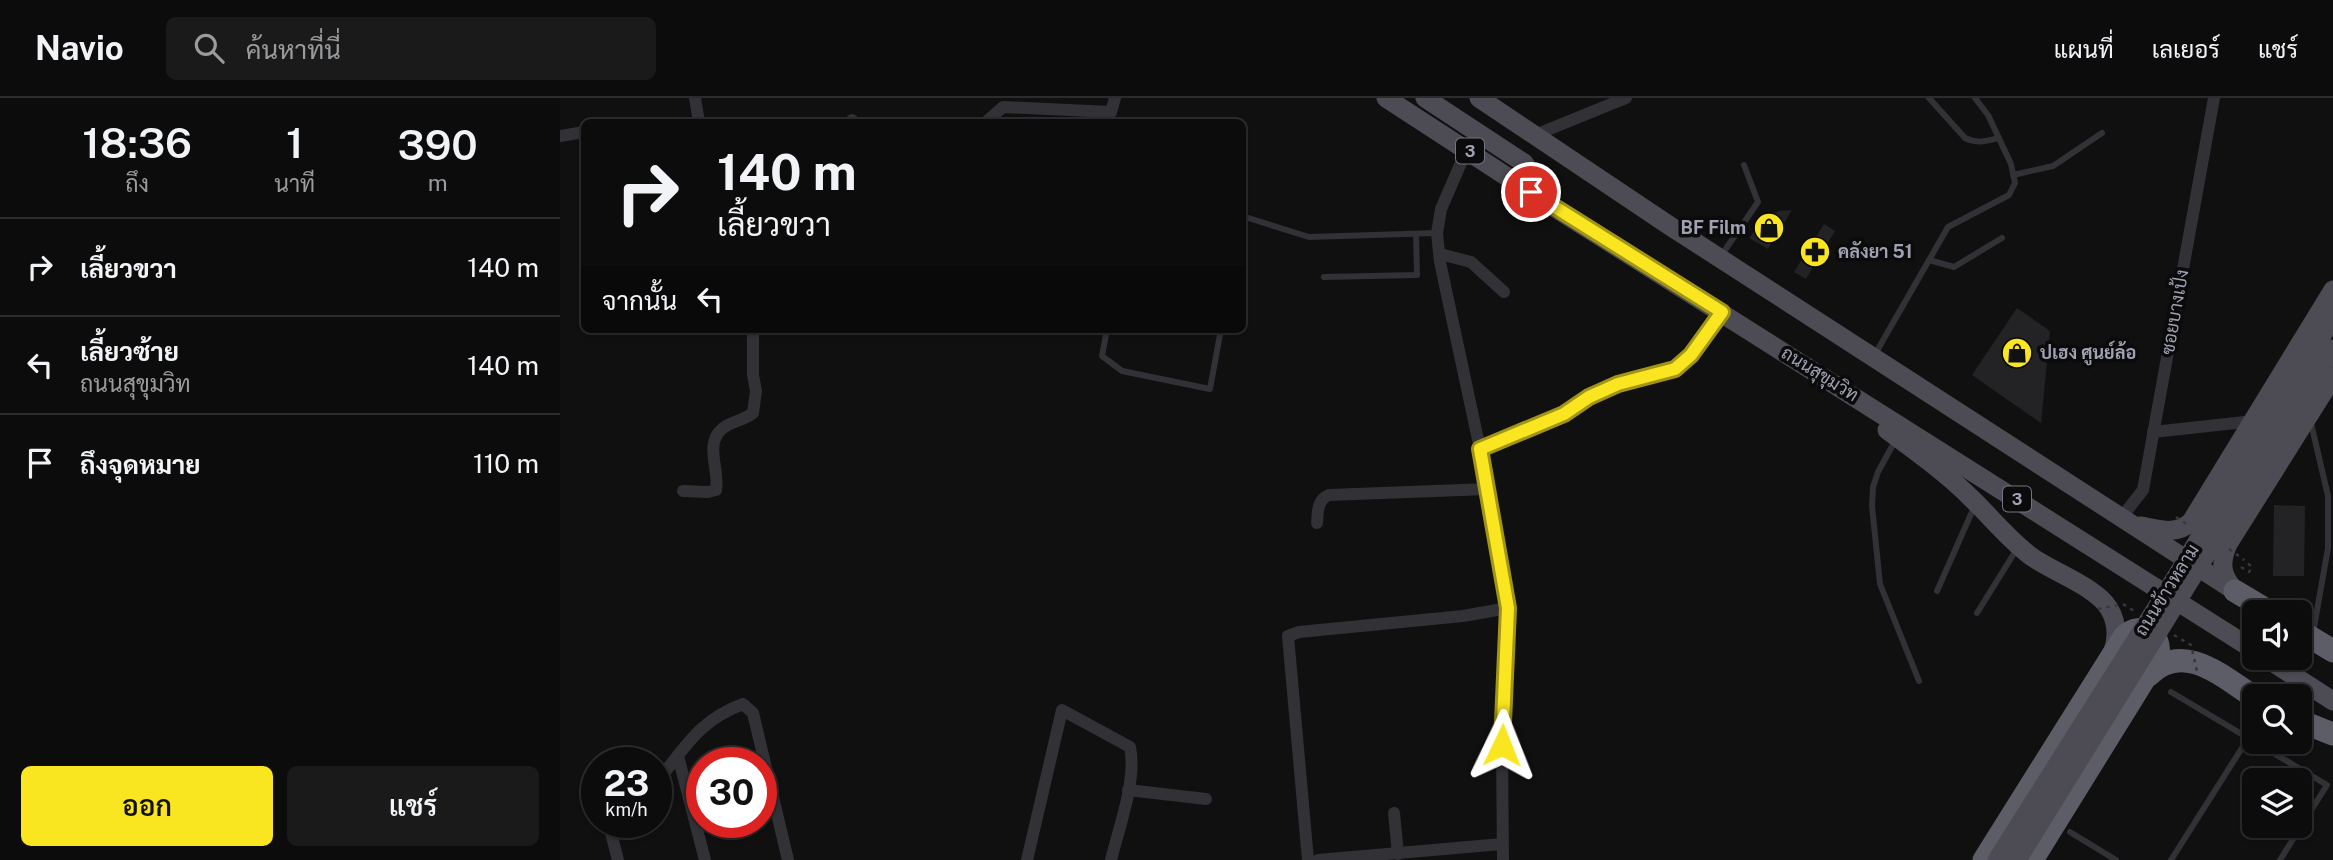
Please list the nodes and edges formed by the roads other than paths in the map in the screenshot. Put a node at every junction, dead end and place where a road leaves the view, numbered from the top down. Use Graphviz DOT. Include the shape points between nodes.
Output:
graph roads {
  1 [pos="695,98"];
  2 [pos="1115,98"];
  3 [pos="1386,98"];
  4 [pos="1425,98"];
  5 [pos="1479,98"];
  6 [pos="1626,98"];
  7 [pos="1929,98"];
  8 [pos="1975,98"];
  9 [pos="2214,98"];
  10 [pos="698,119"];
  11 [pos="989,119"];
  12 [pos="581,132"];
  13 [pos="2102,132"];
  14 [pos="1535,135"];
  15 [pos="560,136"];
  16 [pos="1999,138"];
  17 [pos="1466,149"];
  18 [pos="1744,165"];
  19 [pos="2013,176"];
  20 [pos="1552,206"];
  21 [pos="1246,217"];
  22 [pos="1437,233"];
  23 [pos="1416,234"];
  24 [pos="2002,238"];
  25 [pos="1440,254"];
  26 [pos="1720,258"];
  27 [pos="1929,260"];
  28 [pos="1324,277"];
  29 [pos="2333,290"];
  30 [pos="1504,292"];
  31 [pos="1722,312"];
  32 [pos="2333,317"];
  33 [pos="753,333"];
  34 [pos="1106,333"];
  35 [pos="1220,333"];
  36 [pos="1780,348"];
  37 [pos="2333,349"];
  38 [pos="1873,357"];
  39 [pos="2333,377"];
  40 [pos="2327,396"];
  41 [pos="2309,416"];
  42 [pos="2254,421"];
  43 [pos="2153,432"];
  44 [pos="1896,437"];
  45 [pos="1480,449"];
  46 [pos="1488,489"];
  47 [pos="683,491"];
  48 [pos="2206,499"];
  49 [pos="1976,503"];
  50 [pos="2244,520"];
  51 [pos="2125,521"];
  52 [pos="1317,523"];
  53 [pos="2019,545"];
  54 [pos="1937,591"];
  55 [pos="2235,591"];
  56 [pos="2250,600"];
  57 [pos="1508,608"];
  58 [pos="2312,611"];
  59 [pos="1977,613"];
  60 [pos="2312,638"];
  61 [pos="2242,642"];
  62 [pos="2333,651"];
  63 [pos="2109,661"];
  64 [pos="2285,670"];
  65 [pos="1919,681"];
  66 [pos="2143,681"];
  67 [pos="2242,689"];
  68 [pos="2171,692"];
  69 [pos="2333,701"];
  70 [pos="2312,725"];
  71 [pos="2333,734"];
  72 [pos="2242,735"];
  73 [pos="2242,748"];
  74 [pos="2274,754"];
  75 [pos="678,756"];
  76 [pos="672,763"];
  77 [pos="1128,790"];
  78 [pos="1206,799"];
  79 [pos="1394,813"];
  80 [pos="2070,832"];
  81 [pos="612,838"];
  82 [pos="1502,844"];
  83 [pos="1398,854"];
  84 [pos="1358,859"];
  85 [pos="618,860"];
  86 [pos="705,860"];
  87 [pos="788,860"];
  88 [pos="1027,860"];
  89 [pos="1111,860"];
  90 [pos="1308,860"];
  91 [pos="1318,860"];
  92 [pos="1503,860"];
  93 [pos="1984,860"];
  94 [pos="1997,860"];
  95 [pos="2017,860"];
  96 [pos="2032,860"];
  97 [pos="2116,860"];
  98 [pos="2171,860"];
  99 [pos="2280,860"];
  1 -- 10 [label="street"];
  2 -- 11 [label="street" via="1111,112 1003,107"];
  3 -- 17 [label="main road, ถนนสุขุมวิท / 3"];
  4 -- 20 [label="main road" via="1524,163"];
  5 -- 14 [label="main road, 3"];
  6 -- 14 [label="street"];
  7 -- 16 [label="lane" via="1965,138 1972,142"];
  8 -- 16 [label="lane"];
  9 -- 43 [label="street, ซอยบางเป้ง"];
  12 -- 15 [label="street"];
  13 -- 19 [label="lane" via="2053,166"];
  14 -- 26 [label="main road, 3"];
  16 -- 19 [label="lane"];
  17 -- 20 [label="main road, ถนนสุขุมวิท / 3"];
  17 -- 22 [label="street" via="1441,209"];
  18 -- 26 [label="lane" via="1758,202"];
  19 -- 27 [label="lane" via="2009,195 1948,227"];
  20 -- 31 [label="main road, ถนนสุขุมวิท / 3"];
  21 -- 23 [label="lane" via="1309,237"];
  22 -- 23 [label="lane"];
  22 -- 25 [label="street"];
  23 -- 28 [label="lane" via="1417,275"];
  24 -- 27 [label="lane" via="1954,267"];
  25 -- 30 [label="street" via="1471,262"];
  25 -- 45 [label="street"];
  26 -- 38 [label="main road, 3"];
  27 -- 38 [label="lane"];
  29 -- 42 [label="main road, ถนนข้าวหลาม"];
  31 -- 36 [label="main road, ถนนสุขุมวิท / 3"];
  31 -- 45 [label="lane" via="1675,369 1618,384 1564,414"];
  32 -- 94 [label="main road, ถนนข้าวหลาม, bridge"];
  33 -- 47 [label="street" via="756,391 752,413 725,426 715,438 716,490"];
  34 -- 35 [label="lane" via="1102,356 1122,371 1210,389"];
  36 -- 44 [label="main road"];
  36 -- 61 [label="main road, ถนนสุขุมวิท / 3"];
  37 -- 95 [label="main road, ถนนข้าวหลาม, bridge"];
  38 -- 51 [label="main road, 3"];
  39 -- 40 [label="main road, ถนนข้าวหลาม"];
  40 -- 41 [label="main road, ถนนข้าวหลาม"];
  41 -- 50 [label="main road, ถนนข้าวหลาม"];
  41 -- 58 [label="lane" via="2328,496 2328,548"];
  42 -- 43 [label="street"];
  42 -- 48 [label="main road, ถนนข้าวหลาม"];
  43 -- 51 [label="street, ซอยบางเป้ง" via="2143,490"];
  44 -- 49 [label="main road"];
  44 -- 65 [label="lane" via="1878,472 1872,506 1880,584"];
  45 -- 46 [label="street"];
  46 -- 52 [label="street" via="1329,495 1319,502"];
  46 -- 57 [label="street"];
  48 -- 50 [label="main road" via="2202,513 2213,530 2234,531"];
  48 -- 51 [label="main road, ถนนข้าวหลาม" via="2180,530"];
  49 -- 53 [label="main road"];
  49 -- 54 [label="lane"];
  50 -- 55 [label="main road, ถนนข้าวหลาม" via="2223,557 2222,569"];
  51 -- 55 [label="main road, 3"];
  53 -- 59 [label="lane"];
  53 -- 63 [label="main road" via="2105,603 2117,631"];
  55 -- 56 [label="highway, 3"];
  57 -- 82 [label="street"];
  57 -- 90 [label="street" via="1289,636"];
  60 -- 62 [label="highway"];
  63 -- 66 [label="highway" via="2128,633 2150,632 2158,641 2159,654"];
  63 -- 93 [label="highway"];
  64 -- 69 [label="main road"];
  66 -- 67 [label="highway" via="2154,669 2185,660 2201,663"];
  66 -- 96 [label="highway"];
  68 -- 72 [label="lane"];
  70 -- 71 [label="highway"];
  73 -- 98 [label="lane"];
  74 -- 99 [label="lane" via="2327,785"];
  75 -- 76 [label="street"];
  75 -- 86 [label="street"];
  75 -- 87 [label="street" via="704,724 724,711 743,704 753,713"];
  77 -- 78 [label="street"];
  77 -- 88 [label="street" via="1133,759 1130,747 1062,710"];
  77 -- 89 [label="street"];
  79 -- 83 [label="street"];
  80 -- 97 [label="lane"];
  81 -- 85 [label="street"];
  82 -- 83 [label="street"];
  82 -- 92 [label="street"];
  83 -- 84 [label="street"];
  84 -- 91 [label="street"];
}
